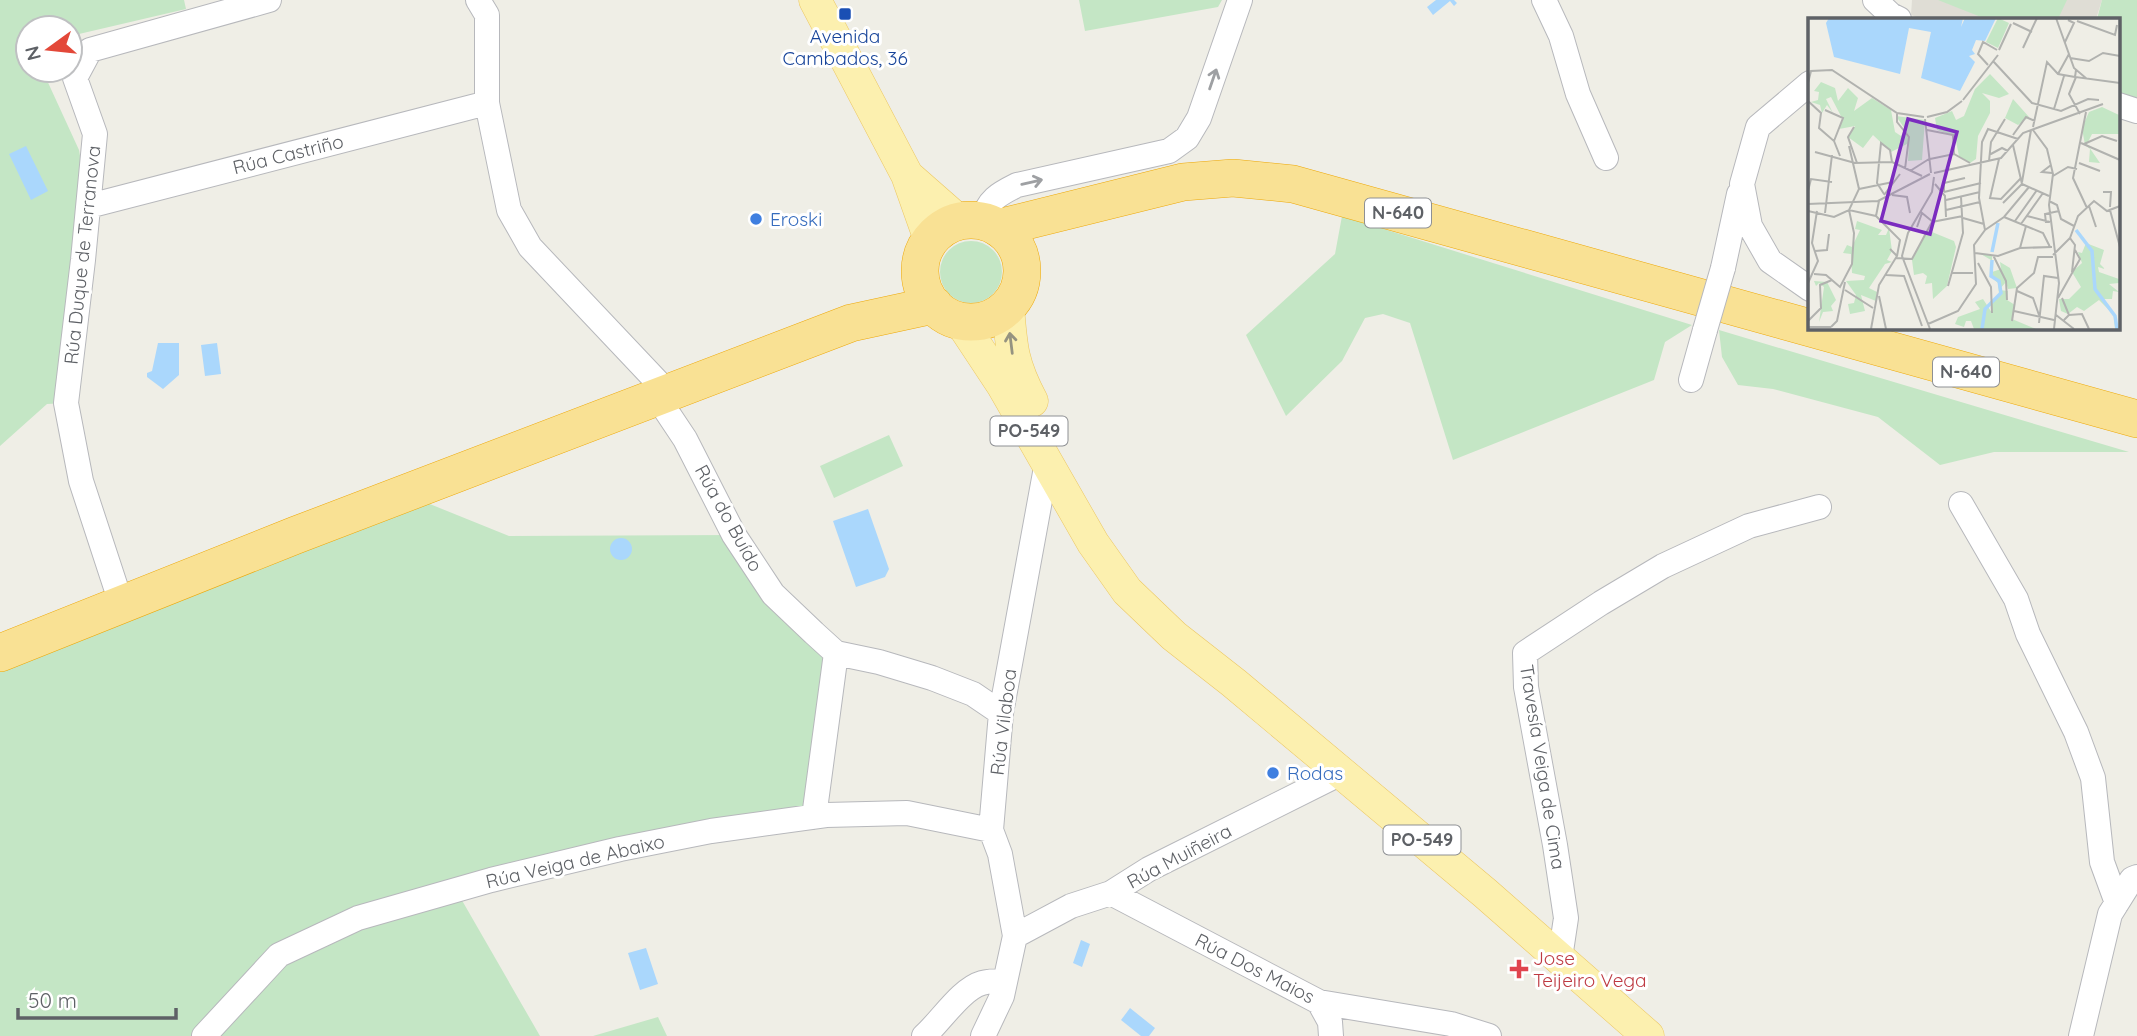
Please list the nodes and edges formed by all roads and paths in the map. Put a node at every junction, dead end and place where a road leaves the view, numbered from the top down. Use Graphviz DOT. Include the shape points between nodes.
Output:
graph roads {
  1 [pos="269,0"];
  2 [pos="478,0"];
  3 [pos="815,0"];
  4 [pos="1240,0"];
  5 [pos="1544,0"];
  6 [pos="1808,85"];
  7 [pos="487,103"];
  8 [pos="2120,107"];
  9 [pos="2137,111"];
  10 [pos="1606,158"];
  11 [pos="1742,184"];
  12 [pos="1126,194"];
  13 [pos="89,206"];
  14 [pos="958,236"];
  15 [pos="1022,269"];
  16 [pos="1808,288"];
  17 [pos="1008,306"];
  18 [pos="947,313"];
  19 [pos="851,323"];
  20 [pos="1808,327"];
  21 [pos="1814,329"];
  22 [pos="1691,380"];
  23 [pos="663,395"];
  24 [pos="2137,419"];
  25 [pos="1047,462"];
  26 [pos="1961,504"];
  27 [pos="1819,507"];
  28 [pos="121,603"];
  29 [pos="1192,649"];
  30 [pos="0,653"];
  31 [pos="836,653"];
  32 [pos="1000,713"];
  33 [pos="1341,773"];
  34 [pos="814,817"];
  35 [pos="991,830"];
  36 [pos="2137,877"];
  37 [pos="1111,893"];
  38 [pos="2117,903"];
  39 [pos="1015,936"];
  40 [pos="1560,958"];
  41 [pos="1005,981"];
  42 [pos="1319,1002"];
  43 [pos="204,1036"];
  44 [pos="923,1036"];
  45 [pos="983,1036"];
  46 [pos="1331,1036"];
  47 [pos="1489,1036"];
  48 [pos="1648,1036"];
  49 [pos="2081,1036"];
  1 -- 13 [label="street, Rúa Duque de Terranova" via="90,50 75,78 95,134"];
  2 -- 7 [label="street, Rúa do Buído" via="487,15"];
  3 -- 14 [label="main road" via="907,175"];
  14 -- 4 [label="street, one-way" via="995,197 1017,185 1169,151 1187,138 1199,118"];
  5 -- 10 [label="street"];
  6 -- 11 [label="street" via="1758,127"];
  7 -- 13 [label="street, Rúa Castriño"];
  7 -- 23 [label="street, Rúa do Buído" via="509,211 530,247"];
  8 -- 9 [label="street"];
  11 -- 16 [label="street" via="1750,226 1770,261"];
  11 -- 22 [label="street, bridge"];
  12 -- 14 [label="highway, N-640"];
  12 -- 15 [label="highway, N-640" via="1063,230"];
  12 -- 20 [label="highway, N-640" via="1233,178 1293,184"];
  13 -- 28 [label="street, Rúa Duque de Terranova" via="66,404 81,481"];
  14 -- 15 [label="highway" via="1015,246"];
  14 -- 18 [label="highway" via="923,289"];
  14 -- 19 [label="highway"];
  15 -- 17 [label="highway, N-640" via="1017,293"];
  17 -- 18 [label="highway" via="975,321"];
  29 -- 17 [label="main road, PO-549, one-way" via="1106,536 1042,421 1019,378 1011,349"];
  18 -- 19 [label="highway"];
  18 -- 25 [label="main road, PO-549" via="1003,386"];
  19 -- 23 [label="highway"];
  21 -- 24 [label="highway, N-640"];
  23 -- 28 [label="highway"];
  23 -- 31 [label="street, Rúa do Buído" via="734,535 773,594"];
  25 -- 29 [label="main road, PO-549" via="1093,543 1127,591"];
  25 -- 32 [label="street, Rúa Vilaboa"];
  26 -- 38 [label="street" via="2017,599 2028,634 2077,732 2093,778 2102,862"];
  27 -- 40 [label="street, Travesía Veiga de Cima" via="1749,526 1663,566 1525,653 1566,918"];
  28 -- 30 [label="highway"];
  29 -- 33 [label="main road, PO-549"];
  31 -- 32 [label="street" via="932,678 973,694"];
  31 -- 34 [label="street"];
  32 -- 35 [label="street, Rúa Vilaboa"];
  33 -- 37 [label="street, Rúa Muiñeira" via="1149,869"];
  33 -- 40 [label="main road, PO-549"];
  34 -- 35 [label="street, Rúa Veiga de Abaixo" via="907,813"];
  34 -- 43 [label="street, Rúa Veiga de Abaixo" via="620,849 358,918 279,955"];
  35 -- 39 [label="street, Rúa Vilaboa"];
  36 -- 38 [label="street"];
  37 -- 39 [label="street, Rúa Muiñeira" via="1072,906"];
  37 -- 42 [label="street, Rúa Dos Maios"];
  38 -- 49 [label="street" via="2110,914"];
  39 -- 41 [label="street, Rúa Vilaboa"];
  40 -- 48 [label="main road, PO-549"];
  41 -- 44 [label="street" via="982,983 962,995"];
  41 -- 45 [label="street, Rúa Vilaboa"];
  42 -- 46 [label="street"];
  42 -- 47 [label="street, Rúa Dos Maios" via="1451,1024"];
}
